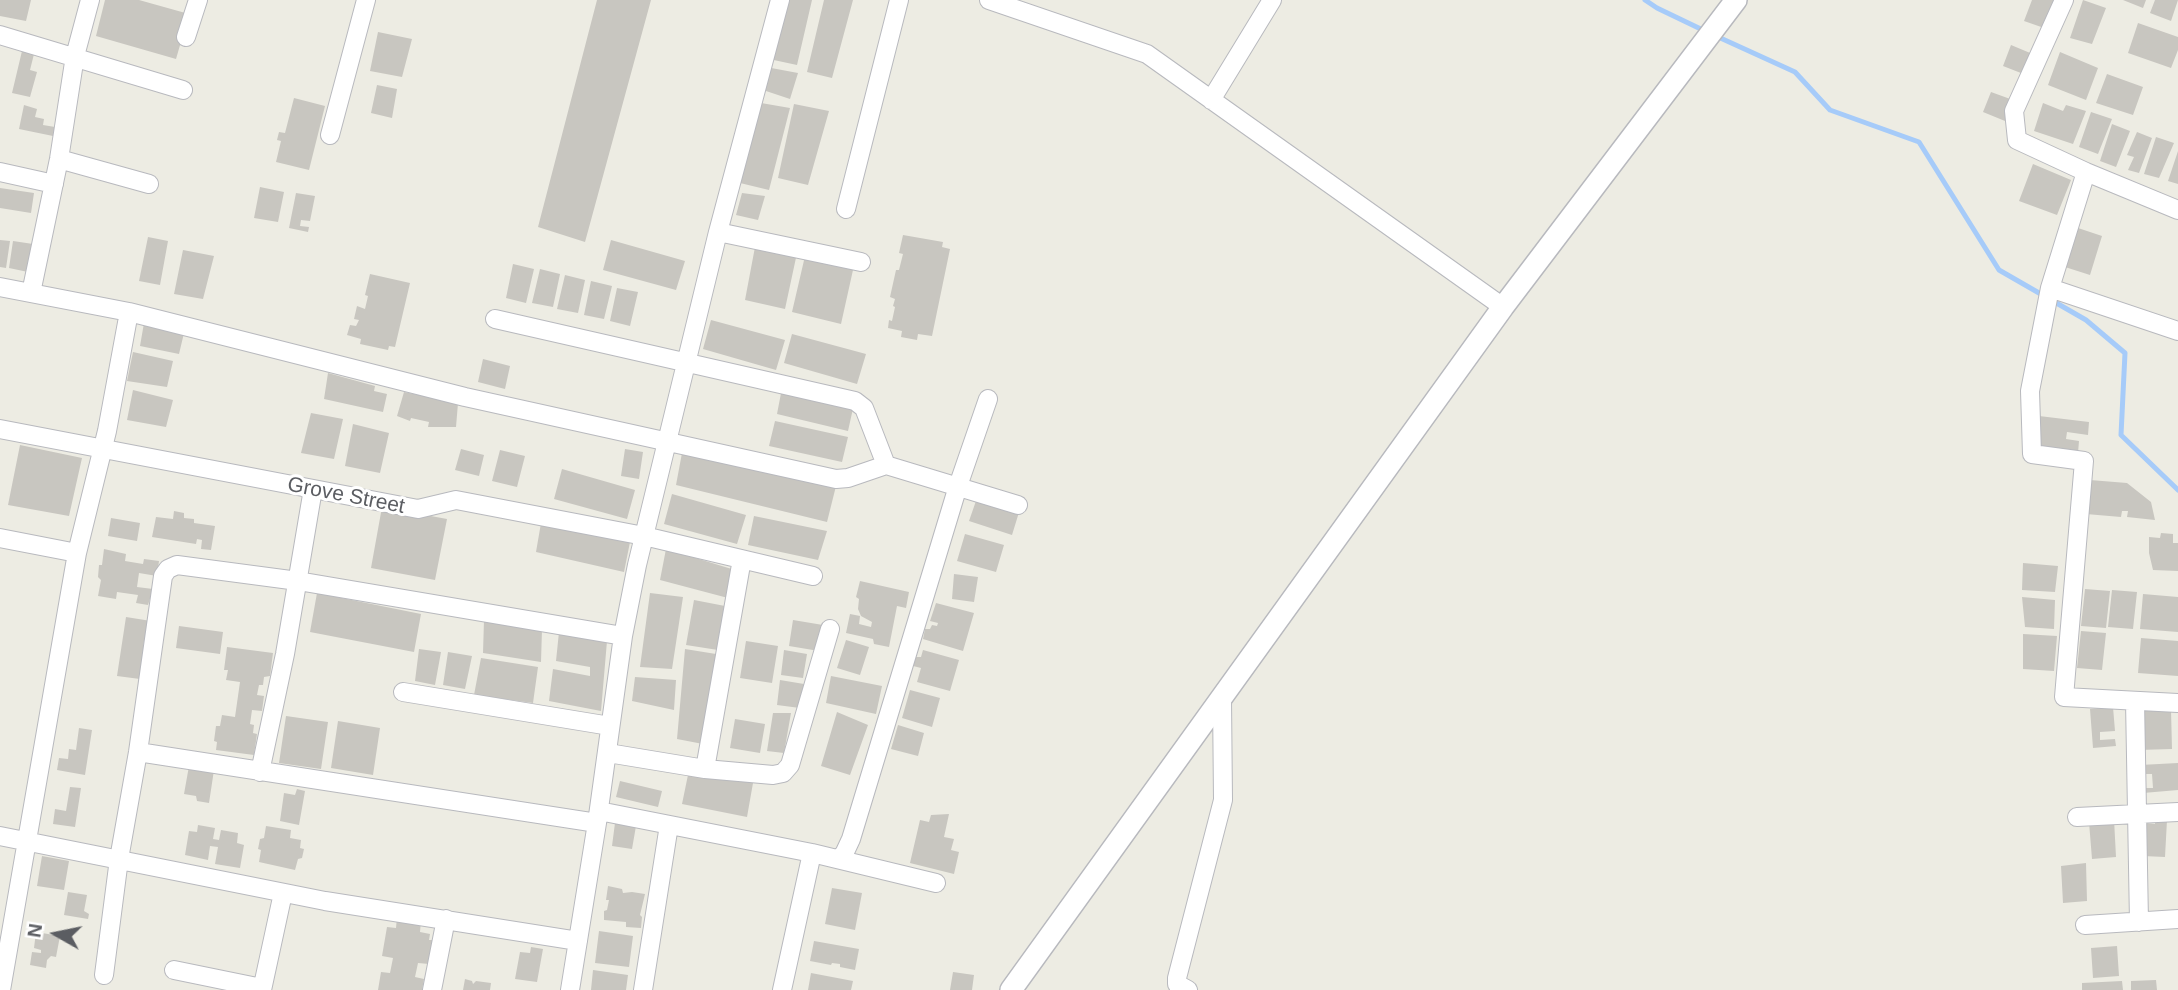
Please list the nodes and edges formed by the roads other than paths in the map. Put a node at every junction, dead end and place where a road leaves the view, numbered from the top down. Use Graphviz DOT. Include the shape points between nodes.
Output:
graph roads {
  1 [pos="90,0"];
  2 [pos="198,0"];
  3 [pos="366,0"];
  4 [pos="780,0"];
  5 [pos="899,0"];
  6 [pos="989,0"];
  7 [pos="1272,0"];
  8 [pos="1736,0"];
  9 [pos="2064,0"];
  10 [pos="0,35"];
  11 [pos="186,37"];
  12 [pos="75,56"];
  13 [pos="183,90"];
  14 [pos="1211,100"];
  15 [pos="331,135"];
  16 [pos="59,159"];
  17 [pos="0,172"];
  18 [pos="2086,172"];
  19 [pos="54,184"];
  20 [pos="149,184"];
  21 [pos="846,209"];
  22 [pos="2178,210"];
  23 [pos="718,232"];
  24 [pos="861,262"];
  25 [pos="0,287"];
  26 [pos="2050,288"];
  27 [pos="31,293"];
  28 [pos="1503,307"];
  29 [pos="129,312"];
  30 [pos="495,319"];
  31 [pos="2178,331"];
  32 [pos="687,362"];
  33 [pos="988,399"];
  34 [pos="0,429"];
  35 [pos="667,442"];
  36 [pos="102,449"];
  37 [pos="886,465"];
  38 [pos="958,486"];
  39 [pos="313,489"];
  40 [pos="1018,505"];
  41 [pos="644,536"];
  42 [pos="0,538"];
  43 [pos="77,553"];
  44 [pos="742,559"];
  45 [pos="813,576"];
  46 [pos="298,581"];
  47 [pos="830,629"];
  48 [pos="623,636"];
  49 [pos="403,692"];
  50 [pos="1222,699"];
  51 [pos="2135,701"];
  52 [pos="2178,704"];
  53 [pos="610,726"];
  54 [pos="138,752"];
  55 [pos="608,753"];
  56 [pos="705,769"];
  57 [pos="260,772"];
  58 [pos="2178,812"];
  59 [pos="2137,814"];
  60 [pos="598,817"];
  61 [pos="2077,817"];
  62 [pos="669,825"];
  63 [pos="0,836"];
  64 [pos="27,842"];
  65 [pos="812,853"];
  66 [pos="120,859"];
  67 [pos="838,859"];
  68 [pos="936,883"];
  69 [pos="283,892"];
  70 [pos="446,919"];
  71 [pos="2178,919"];
  72 [pos="2139,922"];
  73 [pos="2085,925"];
  74 [pos="578,941"];
  75 [pos="174,970"];
  76 [pos="104,975"];
  77 [pos="262,989"];
  78 [pos="1,990"];
  79 [pos="432,990"];
  80 [pos="570,990"];
  81 [pos="643,990"];
  82 [pos="782,990"];
  83 [pos="1011,990"];
  84 [pos="1188,990"];
  1 -- 12 [label="street"];
  2 -- 11 [label="street"];
  3 -- 15 [label="street"];
  4 -- 23 [label="street"];
  5 -- 21 [label="street"];
  6 -- 14 [label="street" via="1147,54"];
  7 -- 14 [label="street"];
  8 -- 28 [label="street"];
  9 -- 18 [label="street" via="2014,111 2017,140"];
  10 -- 12 [label="street"];
  12 -- 13 [label="street"];
  12 -- 16 [label="street"];
  14 -- 28 [label="street"];
  16 -- 19 [label="street"];
  16 -- 20 [label="street"];
  17 -- 19 [label="street"];
  18 -- 22 [label="street"];
  18 -- 26 [label="street"];
  19 -- 27 [label="street"];
  23 -- 24 [label="street"];
  23 -- 32 [label="street"];
  25 -- 27 [label="street"];
  26 -- 31 [label="street"];
  26 -- 51 [label="street" via="2030,391 2032,454 2084,461 2064,697"];
  27 -- 29 [label="street"];
  28 -- 50 [label="street"];
  29 -- 35 [label="street" via="465,397"];
  29 -- 36 [label="street"];
  30 -- 32 [label="street"];
  32 -- 35 [label="street"];
  32 -- 37 [label="street" via="855,401 864,408"];
  33 -- 38 [label="street"];
  34 -- 36 [label="street, Grove Street"];
  35 -- 37 [label="street" via="836,479"];
  35 -- 41 [label="street"];
  36 -- 39 [label="street, Grove Street"];
  36 -- 43 [label="street"];
  37 -- 38 [label="street"];
  38 -- 40 [label="street"];
  38 -- 67 [label="street" via="851,839"];
  39 -- 41 [label="street, Grove Street" via="418,509 456,500"];
  39 -- 46 [label="street"];
  41 -- 44 [label="street, Grove Street"];
  41 -- 48 [label="street"];
  42 -- 43 [label="street"];
  43 -- 64 [label="street"];
  44 -- 45 [label="street, Grove Street"];
  44 -- 56 [label="street"];
  46 -- 48 [label="street"];
  46 -- 54 [label="street" via="177,565 168,569 163,576"];
  46 -- 57 [label="street"];
  47 -- 56 [label="street" via="790,765 783,773"];
  48 -- 53 [label="street"];
  49 -- 53 [label="street"];
  50 -- 83 [label="street"];
  50 -- 84 [label="street" via="1223,800 1177,978 1177,984"];
  51 -- 52 [label="street"];
  51 -- 59 [label="street"];
  53 -- 55 [label="street"];
  54 -- 57 [label="street"];
  54 -- 66 [label="street"];
  55 -- 56 [label="street"];
  55 -- 60 [label="street"];
  57 -- 60 [label="street"];
  58 -- 59 [label="street"];
  59 -- 61 [label="street"];
  59 -- 72 [label="street"];
  60 -- 62 [label="street"];
  60 -- 74 [label="street"];
  62 -- 65 [label="street"];
  62 -- 81 [label="street"];
  63 -- 64 [label="street"];
  64 -- 66 [label="street"];
  64 -- 78 [label="street"];
  65 -- 67 [label="street"];
  65 -- 82 [label="street"];
  66 -- 69 [label="street"];
  66 -- 76 [label="street"];
  67 -- 68 [label="street"];
  69 -- 70 [label="street"];
  69 -- 77 [label="street"];
  70 -- 74 [label="street"];
  70 -- 79 [label="street"];
  71 -- 72 [label="street"];
  72 -- 73 [label="street"];
  74 -- 80 [label="street"];
  75 -- 77 [label="street"];
}
